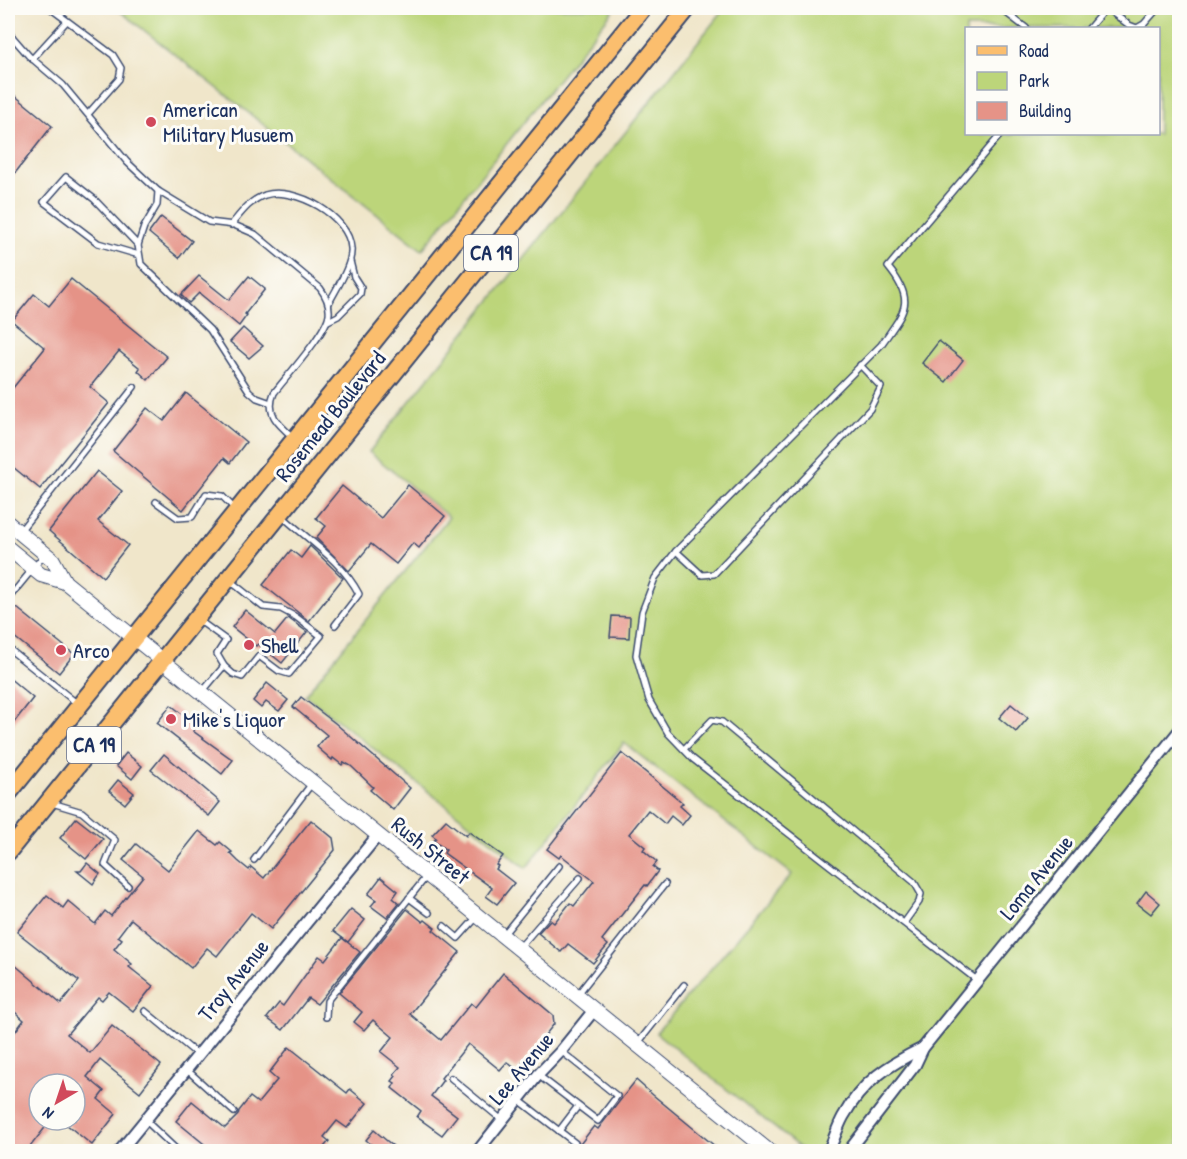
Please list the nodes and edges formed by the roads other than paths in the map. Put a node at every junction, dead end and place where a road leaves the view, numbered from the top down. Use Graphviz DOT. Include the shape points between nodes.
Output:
graph roads {
  1 [pos="50,8"];
  2 [pos="643,8"];
  3 [pos="688,8"];
  4 [pos="1000,8"];
  5 [pos="1106,8"];
  6 [pos="1158,8"];
  7 [pos="67,21"];
  8 [pos="1025,27"];
  9 [pos="1090,27"];
  10 [pos="1134,27"];
  11 [pos="1139,27"];
  12 [pos="8,32"];
  13 [pos="32,58"];
  14 [pos="88,114"];
  15 [pos="1000,135"];
  16 [pos="158,191"];
  17 [pos="231,225"];
  18 [pos="138,245"];
  19 [pos="139,255"];
  20 [pos="350,260"];
  21 [pos="329,303"];
  22 [pos="328,321"];
  23 [pos="860,365"];
  24 [pos="134,387"];
  25 [pos="271,403"];
  26 [pos="295,439"];
  27 [pos="156,502"];
  28 [pos="237,511"];
  29 [pos="280,514"];
  30 [pos="8,523"];
  31 [pos="19,532"];
  32 [pos="8,548"];
  33 [pos="676,551"];
  34 [pos="45,554"];
  35 [pos="33,569"];
  36 [pos="228,579"];
  37 [pos="65,582"];
  38 [pos="8,599"];
  39 [pos="196,618"];
  40 [pos="335,625"];
  41 [pos="134,637"];
  42 [pos="8,648"];
  43 [pos="162,660"];
  44 [pos="224,666"];
  45 [pos="202,693"];
  46 [pos="79,705"];
  47 [pos="1179,730"];
  48 [pos="684,749"];
  49 [pos="313,782"];
  50 [pos="8,794"];
  51 [pos="48,802"];
  52 [pos="378,835"];
  53 [pos="8,852"];
  54 [pos="254,860"];
  55 [pos="559,866"];
  56 [pos="428,874"];
  57 [pos="580,878"];
  58 [pos="665,884"];
  59 [pos="128,886"];
  60 [pos="409,897"];
  61 [pos="429,913"];
  62 [pos="478,915"];
  63 [pos="904,923"];
  64 [pos="444,926"];
  65 [pos="502,935"];
  66 [pos="519,949"];
  67 [pos="978,981"];
  68 [pos="684,985"];
  69 [pos="577,995"];
  70 [pos="594,1010"];
  71 [pos="145,1011"];
  72 [pos="326,1017"];
  73 [pos="638,1044"];
  74 [pos="923,1048"];
  75 [pos="561,1051"];
  76 [pos="198,1055"];
  77 [pos="186,1069"];
  78 [pos="538,1075"];
  79 [pos="452,1078"];
  80 [pos="519,1099"];
  81 [pos="578,1106"];
  82 [pos="234,1112"];
  83 [pos="145,1120"];
  84 [pos="502,1120"];
  85 [pos="559,1131"];
  86 [pos="575,1143"];
  87 [pos="755,1147"];
  88 [pos="119,1152"];
  89 [pos="179,1152"];
  90 [pos="477,1152"];
  91 [pos="770,1152"];
  92 [pos="828,1152"];
  93 [pos="848,1152"];
  1 -- 7 [label="lane"];
  2 -- 26 [label="main road, Rosemead Boulevard / CA 19"];
  3 -- 29 [label="main road, Rosemead Boulevard / CA 19"];
  4 -- 8 [label="lane"];
  5 -- 9 [label="lane"];
  5 -- 10 [label="lane"];
  6 -- 11 [label="lane"];
  7 -- 13 [label="lane"];
  7 -- 14 [label="lane" via="113,55 120,68 119,79"];
  12 -- 13 [label="lane"];
  13 -- 14 [label="lane"];
  14 -- 16 [label="lane" via="127,162"];
  15 -- 23 [label="lane" via="888,267 901,282 906,301 904,313 881,345"];
  16 -- 17 [label="lane" via="209,222"];
  16 -- 18 [label="lane" via="157,205"];
  17 -- 20 [label="lane" via="246,206 267,194 301,196 346,231"];
  17 -- 21 [label="lane" via="255,234 320,288"];
  18 -- 19 [label="lane"];
  18 -- 19 [label="lane" via="94,199 66,177 44,202 98,243"];
  19 -- 25 [label="lane" via="141,264 210,330 249,392"];
  20 -- 21 [label="lane"];
  20 -- 22 [label="lane" via="360,294"];
  21 -- 22 [label="lane"];
  22 -- 25 [label="lane" via="274,393"];
  23 -- 33 [label="lane"];
  23 -- 33 [label="lane" via="881,387 870,409 714,574 702,575"];
  24 -- 31 [label="lane"];
  25 -- 26 [label="lane" via="277,422"];
  26 -- 28 [label="main road, Rosemead Boulevard / CA 19"];
  27 -- 28 [label="lane" via="178,518 192,517 206,494 222,496"];
  28 -- 41 [label="main road, Rosemead Boulevard / CA 19"];
  29 -- 36 [label="main road, Rosemead Boulevard / CA 19"];
  29 -- 40 [label="lane" via="352,579 359,594"];
  30 -- 31 [label="street, Rush Street"];
  31 -- 34 [label="street, Rush Street"];
  32 -- 35 [label="street, Rush Street"];
  33 -- 48 [label="lane" via="655,578 642,612 636,655 649,700 668,733"];
  34 -- 35 [label="lane"];
  34 -- 37 [label="street, Rush Street" via="53,560"];
  35 -- 37 [label="street, Rush Street"];
  35 -- 38 [label="lane"];
  36 -- 39 [label="main road, Rosemead Boulevard / CA 19"];
  36 -- 44 [label="lane" via="264,607 281,609 297,617 321,636 289,674 259,656 242,677"];
  37 -- 41 [label="street, Rush Street"];
  39 -- 43 [label="main road, Rosemead Boulevard / CA 19"];
  39 -- 44 [label="lane" via="226,640 217,654"];
  41 -- 43 [label="street, Rush Street"];
  41 -- 46 [label="main road, Rosemead Boulevard / CA 19"];
  42 -- 46 [label="lane"];
  43 -- 45 [label="street, Rush Street"];
  43 -- 51 [label="main road, Rosemead Boulevard / CA 19"];
  44 -- 45 [label="lane"];
  45 -- 49 [label="street, Rush Street"];
  46 -- 50 [label="main road, Rosemead Boulevard / CA 19"];
  47 -- 67 [label="street, Loma Avenue"];
  48 -- 63 [label="lane"];
  48 -- 63 [label="lane" via="712,720 722,722 914,882 921,894"];
  49 -- 52 [label="street, Rush Street"];
  49 -- 54 [label="lane"];
  51 -- 53 [label="main road, Rosemead Boulevard / CA 19"];
  51 -- 59 [label="lane" via="82,812 115,840 105,865"];
  52 -- 56 [label="street, Rush Street"];
  52 -- 76 [label="street, Troy Avenue"];
  55 -- 65 [label="lane"];
  56 -- 60 [label="lane"];
  56 -- 62 [label="street, Rush Street"];
  57 -- 66 [label="lane"];
  58 -- 69 [label="lane"];
  60 -- 61 [label="lane"];
  60 -- 72 [label="lane" via="327,1001"];
  62 -- 64 [label="lane" via="458,938"];
  62 -- 65 [label="street, Rush Street"];
  63 -- 67 [label="lane"];
  65 -- 66 [label="street, Rush Street"];
  66 -- 69 [label="street, Rush Street"];
  67 -- 74 [label="street, Loma Avenue"];
  68 -- 73 [label="lane"];
  69 -- 70 [label="street, Rush Street"];
  70 -- 73 [label="street, Rush Street"];
  70 -- 75 [label="street, Lee Avenue"];
  71 -- 76 [label="lane"];
  73 -- 87 [label="street, Rush Street"];
  74 -- 92 [label="street, Loma Avenue" via="873,1077 841,1119"];
  74 -- 93 [label="street, Loma Avenue" via="915,1065"];
  75 -- 78 [label="street, Lee Avenue"];
  75 -- 81 [label="lane" via="617,1096 598,1121"];
  76 -- 77 [label="street, Troy Avenue"];
  77 -- 82 [label="lane"];
  77 -- 83 [label="street, Troy Avenue"];
  78 -- 80 [label="street, Lee Avenue"];
  78 -- 81 [label="lane"];
  79 -- 84 [label="lane"];
  80 -- 84 [label="street, Lee Avenue"];
  80 -- 85 [label="lane"];
  81 -- 85 [label="lane"];
  83 -- 88 [label="street, Troy Avenue"];
  83 -- 89 [label="lane"];
  84 -- 90 [label="street, Lee Avenue"];
  85 -- 86 [label="lane"];
  87 -- 91 [label="street, Rush Street"];
}
